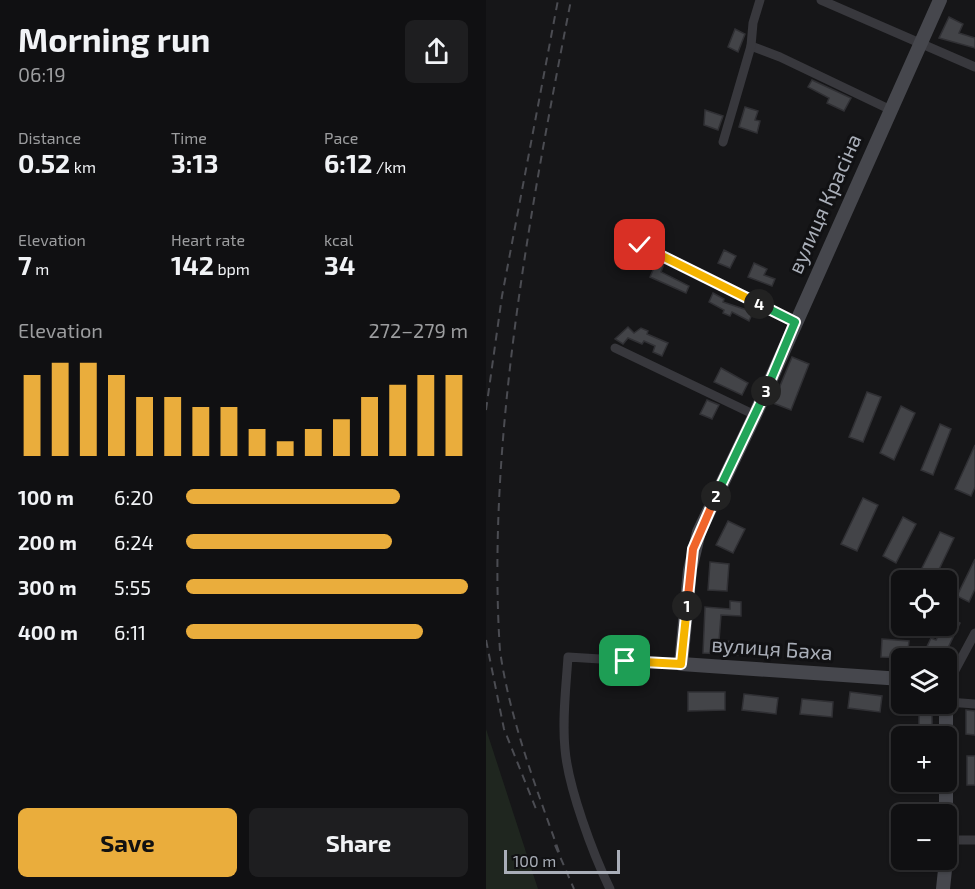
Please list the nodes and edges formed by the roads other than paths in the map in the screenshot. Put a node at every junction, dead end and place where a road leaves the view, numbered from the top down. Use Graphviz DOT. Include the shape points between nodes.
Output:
graph roads {
  1 [pos="760,0"];
  2 [pos="820,0"];
  3 [pos="940,0"];
  4 [pos="922,42"];
  5 [pos="751,46"];
  6 [pos="975,67"];
  7 [pos="891,110"];
  8 [pos="723,142"];
  9 [pos="640,245"];
  10 [pos="795,322"];
  11 [pos="615,348"];
  12 [pos="755,415"];
  13 [pos="975,633"];
  14 [pos="681,664"];
  15 [pos="957,672"];
  16 [pos="891,678"];
  17 [pos="957,697"];
  18 [pos="975,704"];
  19 [pos="947,714"];
  20 [pos="947,804"];
  21 [pos="975,840"];
  22 [pos="957,843"];
  23 [pos="945,870"];
  24 [pos="610,889"];
  25 [pos="943,889"];
  1 -- 5 [label="street"];
  2 -- 4 [label="street"];
  3 -- 4 [label="street, вулиця Красіна"];
  4 -- 6 [label="street"];
  4 -- 7 [label="street, вулиця Красіна"];
  5 -- 7 [label="street"];
  5 -- 8 [label="street"];
  7 -- 10 [label="street, вулиця Красіна"];
  9 -- 10 [label="street"];
  10 -- 12 [label="street, вулиця Красіна"];
  11 -- 12 [label="street"];
  12 -- 14 [label="street, вулиця Красіна" via="693,549"];
  13 -- 15 [label="street"];
  14 -- 16 [label="street, вулиця Баха"];
  14 -- 24 [label="street, вулиця Баха" via="568,657 564,726 567,768"];
  17 -- 18 [label="street"];
  19 -- 20 [label="street"];
  21 -- 22 [label="street"];
  23 -- 25 [label="street"];
}
